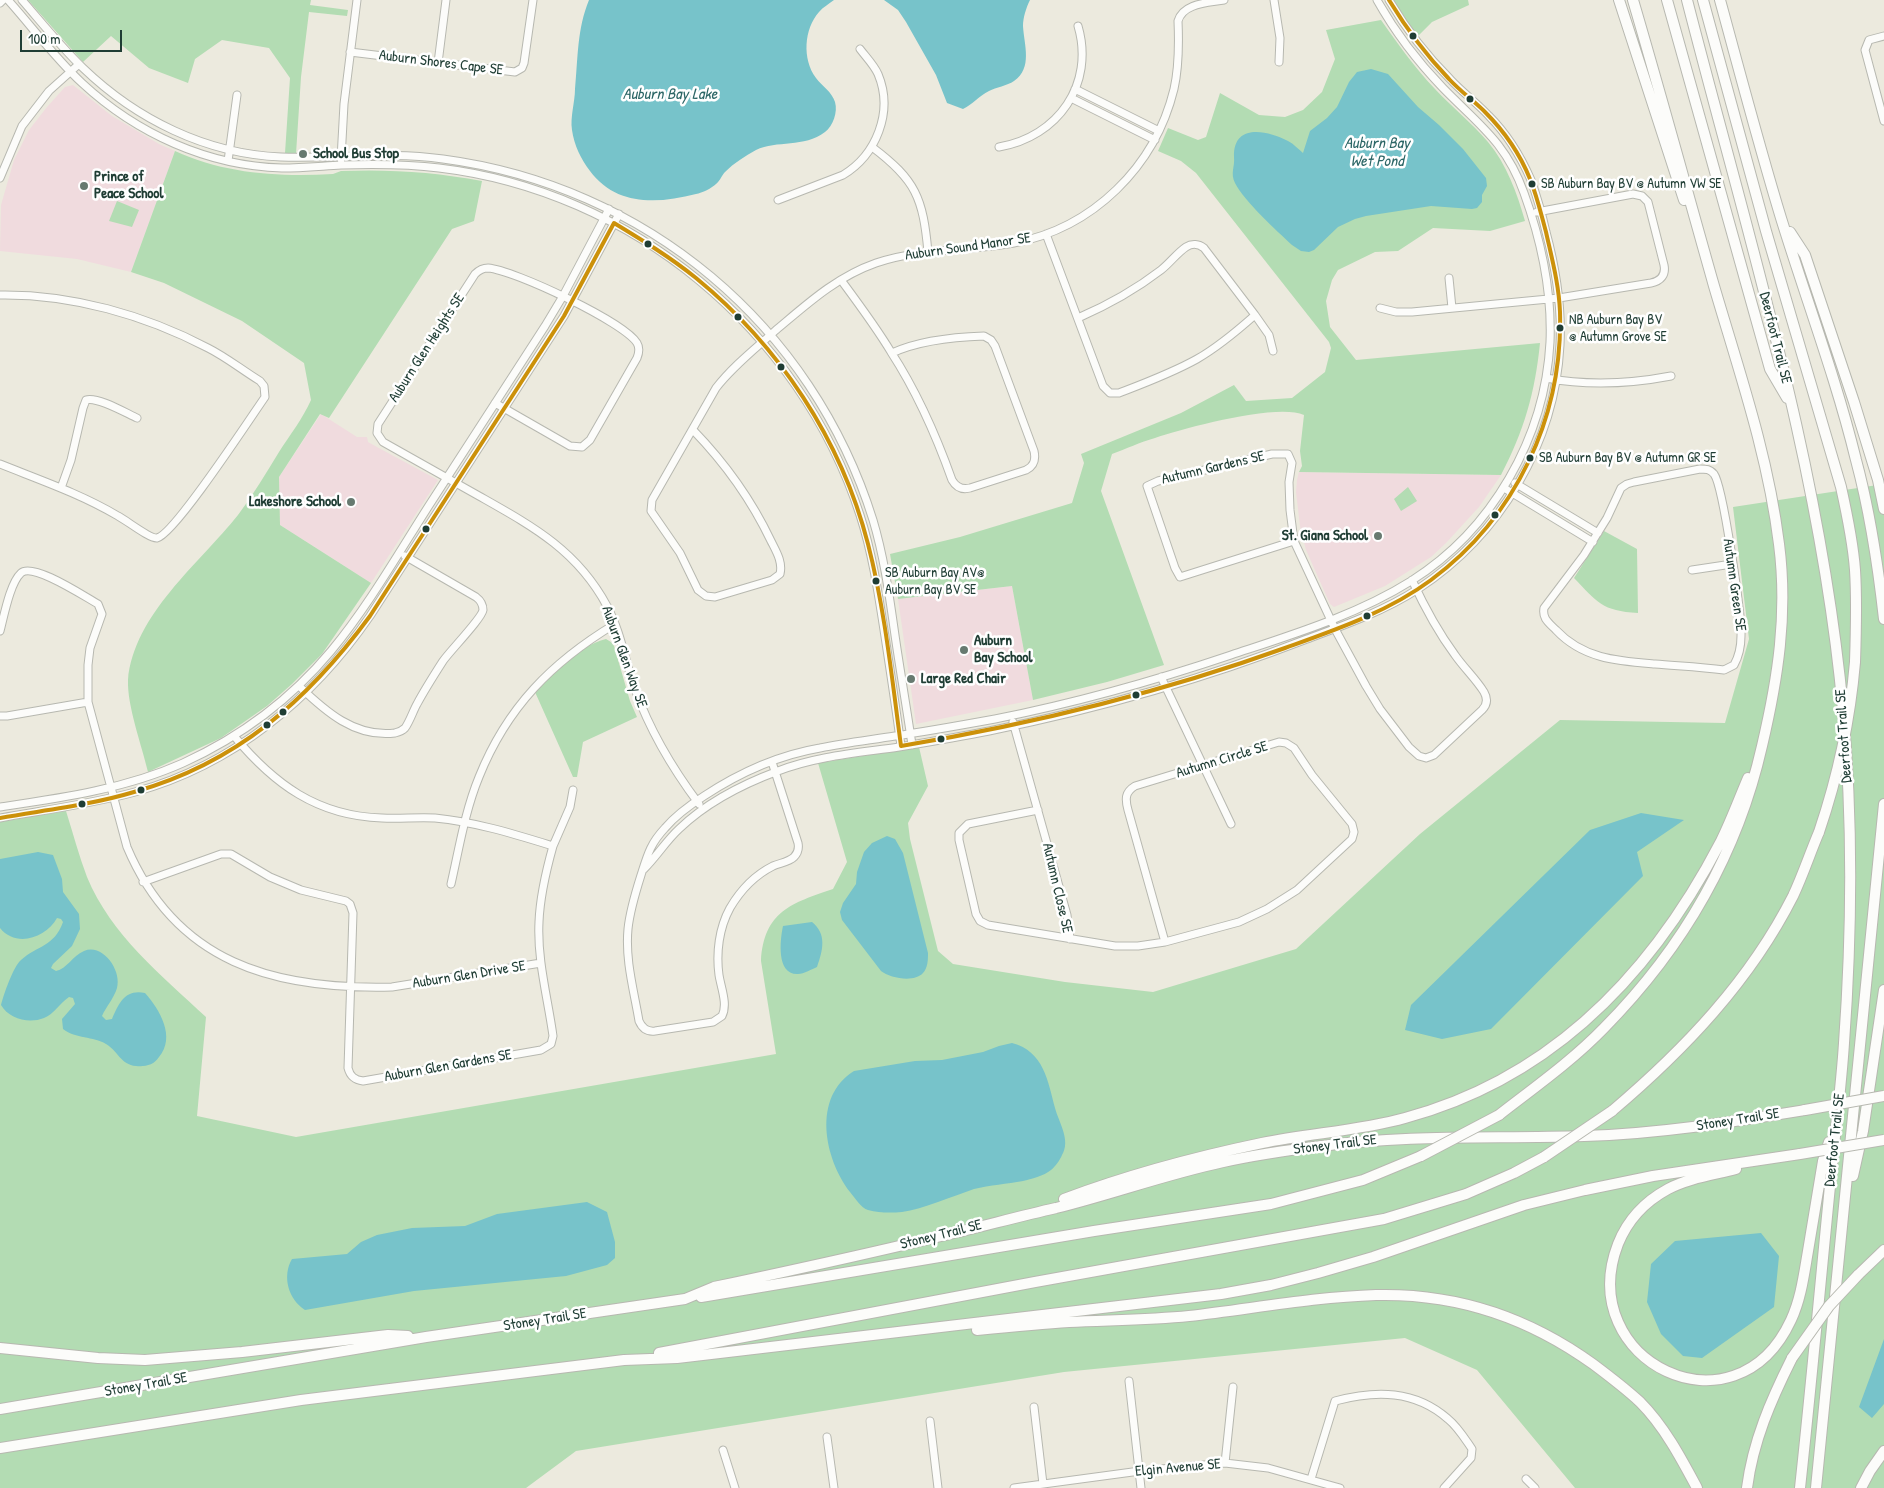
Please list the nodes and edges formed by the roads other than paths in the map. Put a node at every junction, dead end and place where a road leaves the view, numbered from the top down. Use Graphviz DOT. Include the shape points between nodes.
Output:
graph roads {
  1 [pos="3,0"];
  2 [pos="8,0"];
  3 [pos="22,0"];
  4 [pos="357,0"];
  5 [pos="446,0"];
  6 [pos="533,0"];
  7 [pos="1224,0"];
  8 [pos="1274,0"];
  9 [pos="1377,0"];
  10 [pos="1390,0"];
  11 [pos="1618,0"];
  12 [pos="1633,0"];
  13 [pos="1667,0"];
  14 [pos="1687,0"];
  15 [pos="1703,0"];
  16 [pos="1720,0"];
  17 [pos="0,3"];
  18 [pos="1078,26"];
  19 [pos="1884,36"];
  20 [pos="860,49"];
  21 [pos="350,52"];
  22 [pos="1279,62"];
  23 [pos="438,63"];
  24 [pos="79,64"];
  25 [pos="71,72"];
  26 [pos="1075,89"];
  27 [pos="237,96"];
  28 [pos="1070,98"];
  29 [pos="1884,121"];
  30 [pos="1159,131"];
  31 [pos="1155,140"];
  32 [pos="872,147"];
  33 [pos="999,147"];
  34 [pos="229,150"];
  35 [pos="341,155"];
  36 [pos="228,161"];
  37 [pos="341,165"];
  38 [pos="0,178"];
  39 [pos="778,200"];
  40 [pos="609,209"];
  41 [pos="1541,211"];
  42 [pos="1530,213"];
  43 [pos="618,214"];
  44 [pos="1781,217"];
  45 [pos="604,218"];
  46 [pos="614,223"];
  47 [pos="1046,234"];
  48 [pos="928,252"];
  49 [pos="1706,256"];
  50 [pos="1449,278"];
  51 [pos="840,280"];
  52 [pos="0,295"];
  53 [pos="563,296"];
  54 [pos="1559,298"];
  55 [pos="1549,299"];
  56 [pos="573,301"];
  57 [pos="1380,308"];
  58 [pos="1452,308"];
  59 [pos="1255,315"];
  60 [pos="1078,318"];
  61 [pos="771,335"];
  62 [pos="763,342"];
  63 [pos="1273,350"];
  64 [pos="892,353"];
  65 [pos="1671,376"];
  66 [pos="1546,378"];
  67 [pos="1556,380"];
  68 [pos="495,403"];
  69 [pos="505,408"];
  70 [pos="1792,408"];
  71 [pos="137,418"];
  72 [pos="693,430"];
  73 [pos="0,464"];
  74 [pos="447,478"];
  75 [pos="1509,479"];
  76 [pos="456,483"];
  77 [pos="1518,484"];
  78 [pos="61,488"];
  79 [pos="1504,488"];
  80 [pos="1513,493"];
  81 [pos="1884,510"];
  82 [pos="1598,533"];
  83 [pos="1294,541"];
  84 [pos="1593,542"];
  85 [pos="398,552"];
  86 [pos="408,558"];
  87 [pos="1732,564"];
  88 [pos="1692,570"];
  89 [pos="1412,580"];
  90 [pos="1416,590"];
  91 [pos="1330,619"];
  92 [pos="1884,620"];
  93 [pos="615,624"];
  94 [pos="1335,629"];
  95 [pos="0,631"];
  96 [pos="1162,677"];
  97 [pos="299,686"];
  98 [pos="1166,687"];
  99 [pos="307,693"];
  100 [pos="88,702"];
  101 [pos="1011,715"];
  102 [pos="0,716"];
  103 [pos="1014,726"];
  104 [pos="910,734"];
  105 [pos="234,736"];
  106 [pos="900,736"];
  107 [pos="241,745"];
  108 [pos="912,745"];
  109 [pos="1762,745"];
  110 [pos="901,746"];
  111 [pos="772,762"];
  112 [pos="1204,766"];
  113 [pos="776,772"];
  114 [pos="110,787"];
  115 [pos="574,790"];
  116 [pos="112,798"];
  117 [pos="697,801"];
  118 [pos="1884,804"];
  119 [pos="0,808"];
  120 [pos="703,810"];
  121 [pos="1038,810"];
  122 [pos="0,818"];
  123 [pos="466,823"];
  124 [pos="1231,824"];
  125 [pos="553,846"];
  126 [pos="643,870"];
  127 [pos="144,882"];
  128 [pos="451,884"];
  129 [pos="1070,939"];
  130 [pos="1165,942"];
  131 [pos="542,963"];
  132 [pos="351,986"];
  133 [pos="1884,990"];
  134 [pos="1884,1096"];
  135 [pos="1836,1119"];
  136 [pos="1884,1140"];
  137 [pos="1798,1154"];
  138 [pos="1844,1209"];
  139 [pos="1026,1214"];
  140 [pos="1884,1250"];
  141 [pos="685,1299"];
  142 [pos="924,1330"];
  143 [pos="426,1337"];
  144 [pos="0,1348"];
  145 [pos="624,1360"];
  146 [pos="1129,1382"];
  147 [pos="1233,1388"];
  148 [pos="1034,1407"];
  149 [pos="0,1410"];
  150 [pos="930,1421"];
  151 [pos="827,1437"];
  152 [pos="0,1448"];
  153 [pos="723,1450"];
  154 [pos="1884,1451"];
  155 [pos="1225,1463"];
  156 [pos="1140,1471"];
  157 [pos="1311,1479"];
  158 [pos="1526,1479"];
  159 [pos="1043,1484"];
  160 [pos="735,1488"];
  161 [pos="834,1488"];
  162 [pos="938,1488"];
  163 [pos="1014,1488"];
  164 [pos="1141,1488"];
  165 [pos="1340,1488"];
  166 [pos="1444,1488"];
  167 [pos="1535,1488"];
  168 [pos="1697,1488"];
  169 [pos="1747,1488"];
  170 [pos="1800,1488"];
  171 [pos="1816,1488"];
  172 [pos="1861,1488"];
  1 -- 17 [label="street"];
  2 -- 25 [label="street"];
  3 -- 24 [label="street"];
  4 -- 21 [label="street"];
  5 -- 23 [label="street"];
  6 -- 23 [label="street, Auburn Shores Cape SE" via="524,63 518,70 509,72"];
  7 -- 30 [label="street, Auburn Sound Manor SE" via="1190,7 1179,18 1179,56 1174,88"];
  8 -- 22 [label="street" via="1279,22"];
  9 -- 42 [label="street" via="1420,63 1496,140 1517,175"];
  10 -- 41 [label="street" via="1436,64 1490,116 1508,140 1530,178"];
  11 -- 49 [label="highway" via="1699,247"];
  12 -- 49 [label="highway"];
  13 -- 70 [label="highway" via="1770,369"];
  14 -- 70 [label="highway, Deerfoot Trail SE"];
  15 -- 145 [label="highway, bridge" via="1841,487 1855,570 1856,623 1852,702 1833,792 1819,832 1792,896 1739,982 1716,1011 1676,1054 1612,1111 1544,1157 1514,1173 1425,1208 1384,1219"];
  16 -- 44 [label="highway"];
  18 -- 26 [label="street" via="1083,67"];
  19 -- 29 [label="street" via="1869,40 1865,50"];
  20 -- 32 [label="street" via="878,74 883,96 877,139"];
  21 -- 23 [label="street, Auburn Shores Cape SE"];
  21 -- 35 [label="street"];
  24 -- 25 [label="street"];
  24 -- 34 [label="street" via="114,95 147,117 184,136"];
  25 -- 36 [label="street" via="94,93 148,131 196,153"];
  25 -- 38 [label="street" via="49,91 22,126"];
  26 -- 28 [label="street"];
  26 -- 30 [label="street"];
  27 -- 34 [label="street"];
  28 -- 31 [label="street"];
  28 -- 33 [label="street" via="1056,118 1039,132 1020,142"];
  30 -- 31 [label="street, Auburn Sound Manor SE"];
  31 -- 47 [label="street, Auburn Sound Manor SE" via="1133,172 1107,198 1080,218"];
  32 -- 39 [label="street" via="842,175"];
  32 -- 48 [label="street" via="897,167 915,192 922,209"];
  34 -- 35 [label="street" via="281,157"];
  34 -- 36 [label="street"];
  35 -- 37 [label="street"];
  35 -- 40 [label="street" via="441,158 477,164 552,185"];
  36 -- 37 [label="street" via="283,168"];
  37 -- 45 [label="street" via="419,166 473,173 550,194"];
  40 -- 43 [label="street"];
  40 -- 45 [label="street"];
  41 -- 42 [label="street"];
  41 -- 54 [label="street"];
  41 -- 54 [label="street" via="1640,195 1648,202 1665,268 1656,282"];
  42 -- 55 [label="street"];
  43 -- 46 [label="street"];
  43 -- 61 [label="street" via="661,238 710,274"];
  44 -- 81 [label="highway" via="1805,255 1854,402"];
  44 -- 92 [label="highway" via="1856,459 1877,557"];
  45 -- 46 [label="street"];
  45 -- 53 [label="street"];
  46 -- 56 [label="street"];
  46 -- 62 [label="street" via="687,270"];
  47 -- 48 [label="street, Auburn Sound Manor SE" via="1004,244"];
  47 -- 60 [label="street"];
  48 -- 51 [label="street, Auburn Sound Manor SE" via="874,263"];
  49 -- 109 [label="highway" via="1764,458 1780,547 1780,651"];
  50 -- 58 [label="street"];
  51 -- 61 [label="street, Auburn Sound Manor SE"];
  51 -- 64 [label="street"];
  52 -- 78 [label="street" via="74,300 122,312 210,349 264,386 265,397 209,480 160,537 150,536 117,515"];
  53 -- 56 [label="street"];
  53 -- 68 [label="street"];
  53 -- 74 [label="street, Auburn Glen Heights SE" via="492,268 481,269 378,424 377,434 383,442"];
  54 -- 55 [label="street"];
  54 -- 67 [label="street" via="1560,345"];
  55 -- 58 [label="street"];
  55 -- 66 [label="street" via="1550,341"];
  56 -- 69 [label="street"];
  56 -- 69 [label="street" via="634,340 639,351 590,440 582,447 570,446"];
  57 -- 58 [label="street" via="1401,312"];
  59 -- 60 [label="street" via="1204,248 1196,244 1187,246 1137,288"];
  59 -- 60 [label="street" via="1228,339 1197,359 1114,394 1103,386"];
  59 -- 63 [label="street" via="1269,335"];
  61 -- 62 [label="street, Auburn Sound Manor SE"];
  61 -- 104 [label="street" via="818,400 844,445 864,494 887,578"];
  62 -- 72 [label="street, Auburn Sound Manor SE" via="724,378"];
  62 -- 106 [label="street" via="794,382 825,432 860,515 876,578"];
  64 -- 64 [label="street" via="922,407 956,485 967,488 1032,466 1035,453 990,340 984,336 936,340"];
  65 -- 67 [label="street" via="1615,384"];
  66 -- 67 [label="street"];
  66 -- 75 [label="street" via="1533,427"];
  67 -- 77 [label="street" via="1542,433"];
  68 -- 69 [label="street"];
  68 -- 74 [label="street"];
  69 -- 76 [label="street"];
  70 -- 135 [label="highway, Deerfoot Trail SE" via="1826,576 1838,660 1847,771 1849,959"];
  71 -- 78 [label="street" via="98,400 86,400"];
  72 -- 72 [label="street, Auburn Sound Manor SE" via="652,500 653,514 680,553 702,595 715,597 772,580 780,574 781,564 760,520 733,476"];
  73 -- 78 [label="street"];
  74 -- 76 [label="street, Auburn Glen Way SE"];
  74 -- 85 [label="street"];
  75 -- 77 [label="street"];
  75 -- 79 [label="street"];
  76 -- 86 [label="street"];
  76 -- 93 [label="street, Auburn Glen Way SE" via="540,532 568,554 592,581"];
  77 -- 80 [label="street"];
  77 -- 82 [label="street"];
  79 -- 80 [label="street"];
  79 -- 89 [label="street" via="1465,536"];
  80 -- 84 [label="street"];
  80 -- 90 [label="street" via="1466,551"];
  82 -- 84 [label="street, Autumn Green SE"];
  82 -- 87 [label="street, Autumn Green SE" via="1621,488 1627,484 1707,469 1715,475"];
  83 -- 83 [label="street, Autumn Gardens SE" via="1180,577 1174,568 1147,486 1158,480 1272,454 1288,454 1292,463 1290,491"];
  83 -- 91 [label="street, Autumn Gardens SE"];
  84 -- 87 [label="street, Autumn Green SE" via="1546,602 1543,614 1546,621 1570,643 1612,661 1731,668 1737,659 1741,636"];
  85 -- 86 [label="street"];
  85 -- 97 [label="street" via="344,635"];
  86 -- 99 [label="street" via="355,638"];
  86 -- 99 [label="street" via="476,597 483,609 479,619 435,673 406,726 393,733 361,729 330,715"];
  87 -- 88 [label="street"];
  89 -- 90 [label="street"];
  89 -- 91 [label="street" via="1376,600"];
  90 -- 94 [label="street" via="1374,613"];
  90 -- 94 [label="street, Autumn Gardens SE" via="1439,632 1487,699 1482,710 1434,755 1419,756 1409,747 1380,709"];
  91 -- 94 [label="street, Autumn Gardens SE"];
  91 -- 96 [label="street"];
  93 -- 117 [label="street, Auburn Glen Way SE" via="644,713 666,756"];
  93 -- 123 [label="street" via="562,660 520,703 492,747 478,778"];
  94 -- 98 [label="street"];
  95 -- 100 [label="street, Auburn Glen Drive SE" via="14,584 26,570 39,572 98,604 102,614 90,648"];
  96 -- 98 [label="street"];
  96 -- 101 [label="street"];
  97 -- 99 [label="street"];
  97 -- 105 [label="street"];
  98 -- 103 [label="street"];
  98 -- 112 [label="street"];
  99 -- 107 [label="street"];
  100 -- 102 [label="street"];
  100 -- 114 [label="street, Auburn Glen Drive SE"];
  101 -- 103 [label="street, Autumn Close SE"];
  101 -- 104 [label="street"];
  103 -- 108 [label="street"];
  103 -- 121 [label="street, Autumn Close SE"];
  104 -- 106 [label="street"];
  104 -- 108 [label="street"];
  105 -- 107 [label="street"];
  105 -- 114 [label="street" via="166,770"];
  106 -- 110 [label="street"];
  106 -- 111 [label="street" via="820,748"];
  107 -- 116 [label="street" via="179,777"];
  107 -- 123 [label="street" via="270,776 324,807 360,816 435,818"];
  108 -- 110 [label="street"];
  109 -- 139 [label="highway" via="1721,841 1657,944 1593,1015 1534,1062 1432,1111 1381,1124 1263,1143 1204,1157 1081,1193"];
  109 -- 141 [label="highway, bridge" via="1736,834 1711,886 1688,925 1639,991 1554,1073 1499,1114 1421,1156 1363,1180 1272,1204"];
  110 -- 113 [label="street" via="824,758"];
  111 -- 113 [label="street"];
  111 -- 117 [label="street" via="747,772"];
  112 -- 124 [label="street"];
  112 -- 130 [label="street, Autumn Circle SE" via="1135,786 1127,792"];
  112 -- 130 [label="street, Autumn Circle SE" via="1279,742 1289,744 1352,824 1354,836 1306,883 1277,904 1239,922"];
  113 -- 120 [label="street" via="746,784"];
  113 -- 126 [label="street" via="798,850 793,858 752,881 729,910 718,950 724,1012 717,1020 652,1032 640,1024 628,957 627,932"];
  114 -- 116 [label="street, Auburn Glen Drive SE"];
  114 -- 119 [label="street"];
  115 -- 125 [label="street, Auburn Glen Drive SE"];
  116 -- 122 [label="street"];
  116 -- 127 [label="street, Auburn Glen Drive SE" via="127,847"];
  117 -- 120 [label="street, Auburn Glen Way SE"];
  117 -- 126 [label="street" via="662,830 648,851"];
  118 -- 138 [label="highway, Deerfoot Trail SE"];
  120 -- 126 [label="street" via="682,826"];
  121 -- 129 [label="street, Autumn Close SE" via="1067,915"];
  121 -- 129 [label="street, Autumn Close SE" via="968,824 961,830 959,840 976,914 984,924"];
  123 -- 125 [label="street" via="510,832"];
  123 -- 128 [label="street"];
  125 -- 131 [label="street, Auburn Glen Drive SE" via="541,893"];
  127 -- 132 [label="street, Auburn Glen Drive SE" via="159,905 183,929 228,960 279,978"];
  127 -- 132 [label="street" via="227,853 301,890 346,901 353,913"];
  129 -- 130 [label="street, Autumn Circle SE" via="1121,946"];
  131 -- 132 [label="street, Auburn Glen Drive SE" via="392,987"];
  131 -- 132 [label="street, Auburn Glen Gardens SE" via="553,1036 548,1048 363,1080 355,1079 348,1068"];
  133 -- 138 [label="highway" via="1863,1131"];
  134 -- 139 [label="highway, Stoney Trail SE, bridge" via="1712,1125 1626,1134 1342,1143 1223,1162"];
  135 -- 137 [label="highway" via="1823,1162 1801,1289 1791,1321 1778,1342 1755,1366 1725,1379 1681,1378 1651,1364 1639,1354 1621,1327 1611,1297 1613,1262 1631,1219 1649,1201 1678,1184"];
  135 -- 170 [label="highway, Deerfoot Trail SE"];
  136 -- 137 [label="highway, bridge"];
  137 -- 142 [label="highway" via="1652,1176 1553,1198 1373,1257 1272,1284 1221,1294"];
  138 -- 171 [label="highway, Deerfoot Trail SE"];
  139 -- 141 [label="highway, Stoney Trail SE" via="714,1287"];
  140 -- 169 [label="highway, bridge" via="1829,1306 1792,1358 1760,1429"];
  141 -- 143 [label="highway, Stoney Trail SE"];
  142 -- 145 [label="highway" via="677,1358"];
  142 -- 168 [label="highway" via="968,1331 1187,1316 1317,1299 1377,1295 1452,1300 1482,1307 1544,1333 1616,1381 1662,1428"];
  143 -- 144 [label="highway" via="388,1335 145,1360"];
  143 -- 149 [label="highway, Stoney Trail SE"];
  145 -- 152 [label="highway" via="301,1400"];
  146 -- 156 [label="street"];
  147 -- 155 [label="street"];
  148 -- 159 [label="street"];
  150 -- 162 [label="street"];
  151 -- 161 [label="street"];
  153 -- 160 [label="street"];
  154 -- 172 [label="highway"];
  155 -- 156 [label="street, Elgin Avenue SE"];
  155 -- 157 [label="street, Elgin Avenue SE" via="1268,1468"];
  156 -- 159 [label="street, Elgin Avenue SE"];
  156 -- 164 [label="street"];
  157 -- 165 [label="street, Elgin Avenue SE"];
  157 -- 166 [label="street" via="1335,1401 1353,1396 1397,1395 1423,1401 1449,1420 1472,1449 1471,1458"];
  158 -- 167 [label="street"];
  159 -- 163 [label="street, Elgin Avenue SE"];
}
